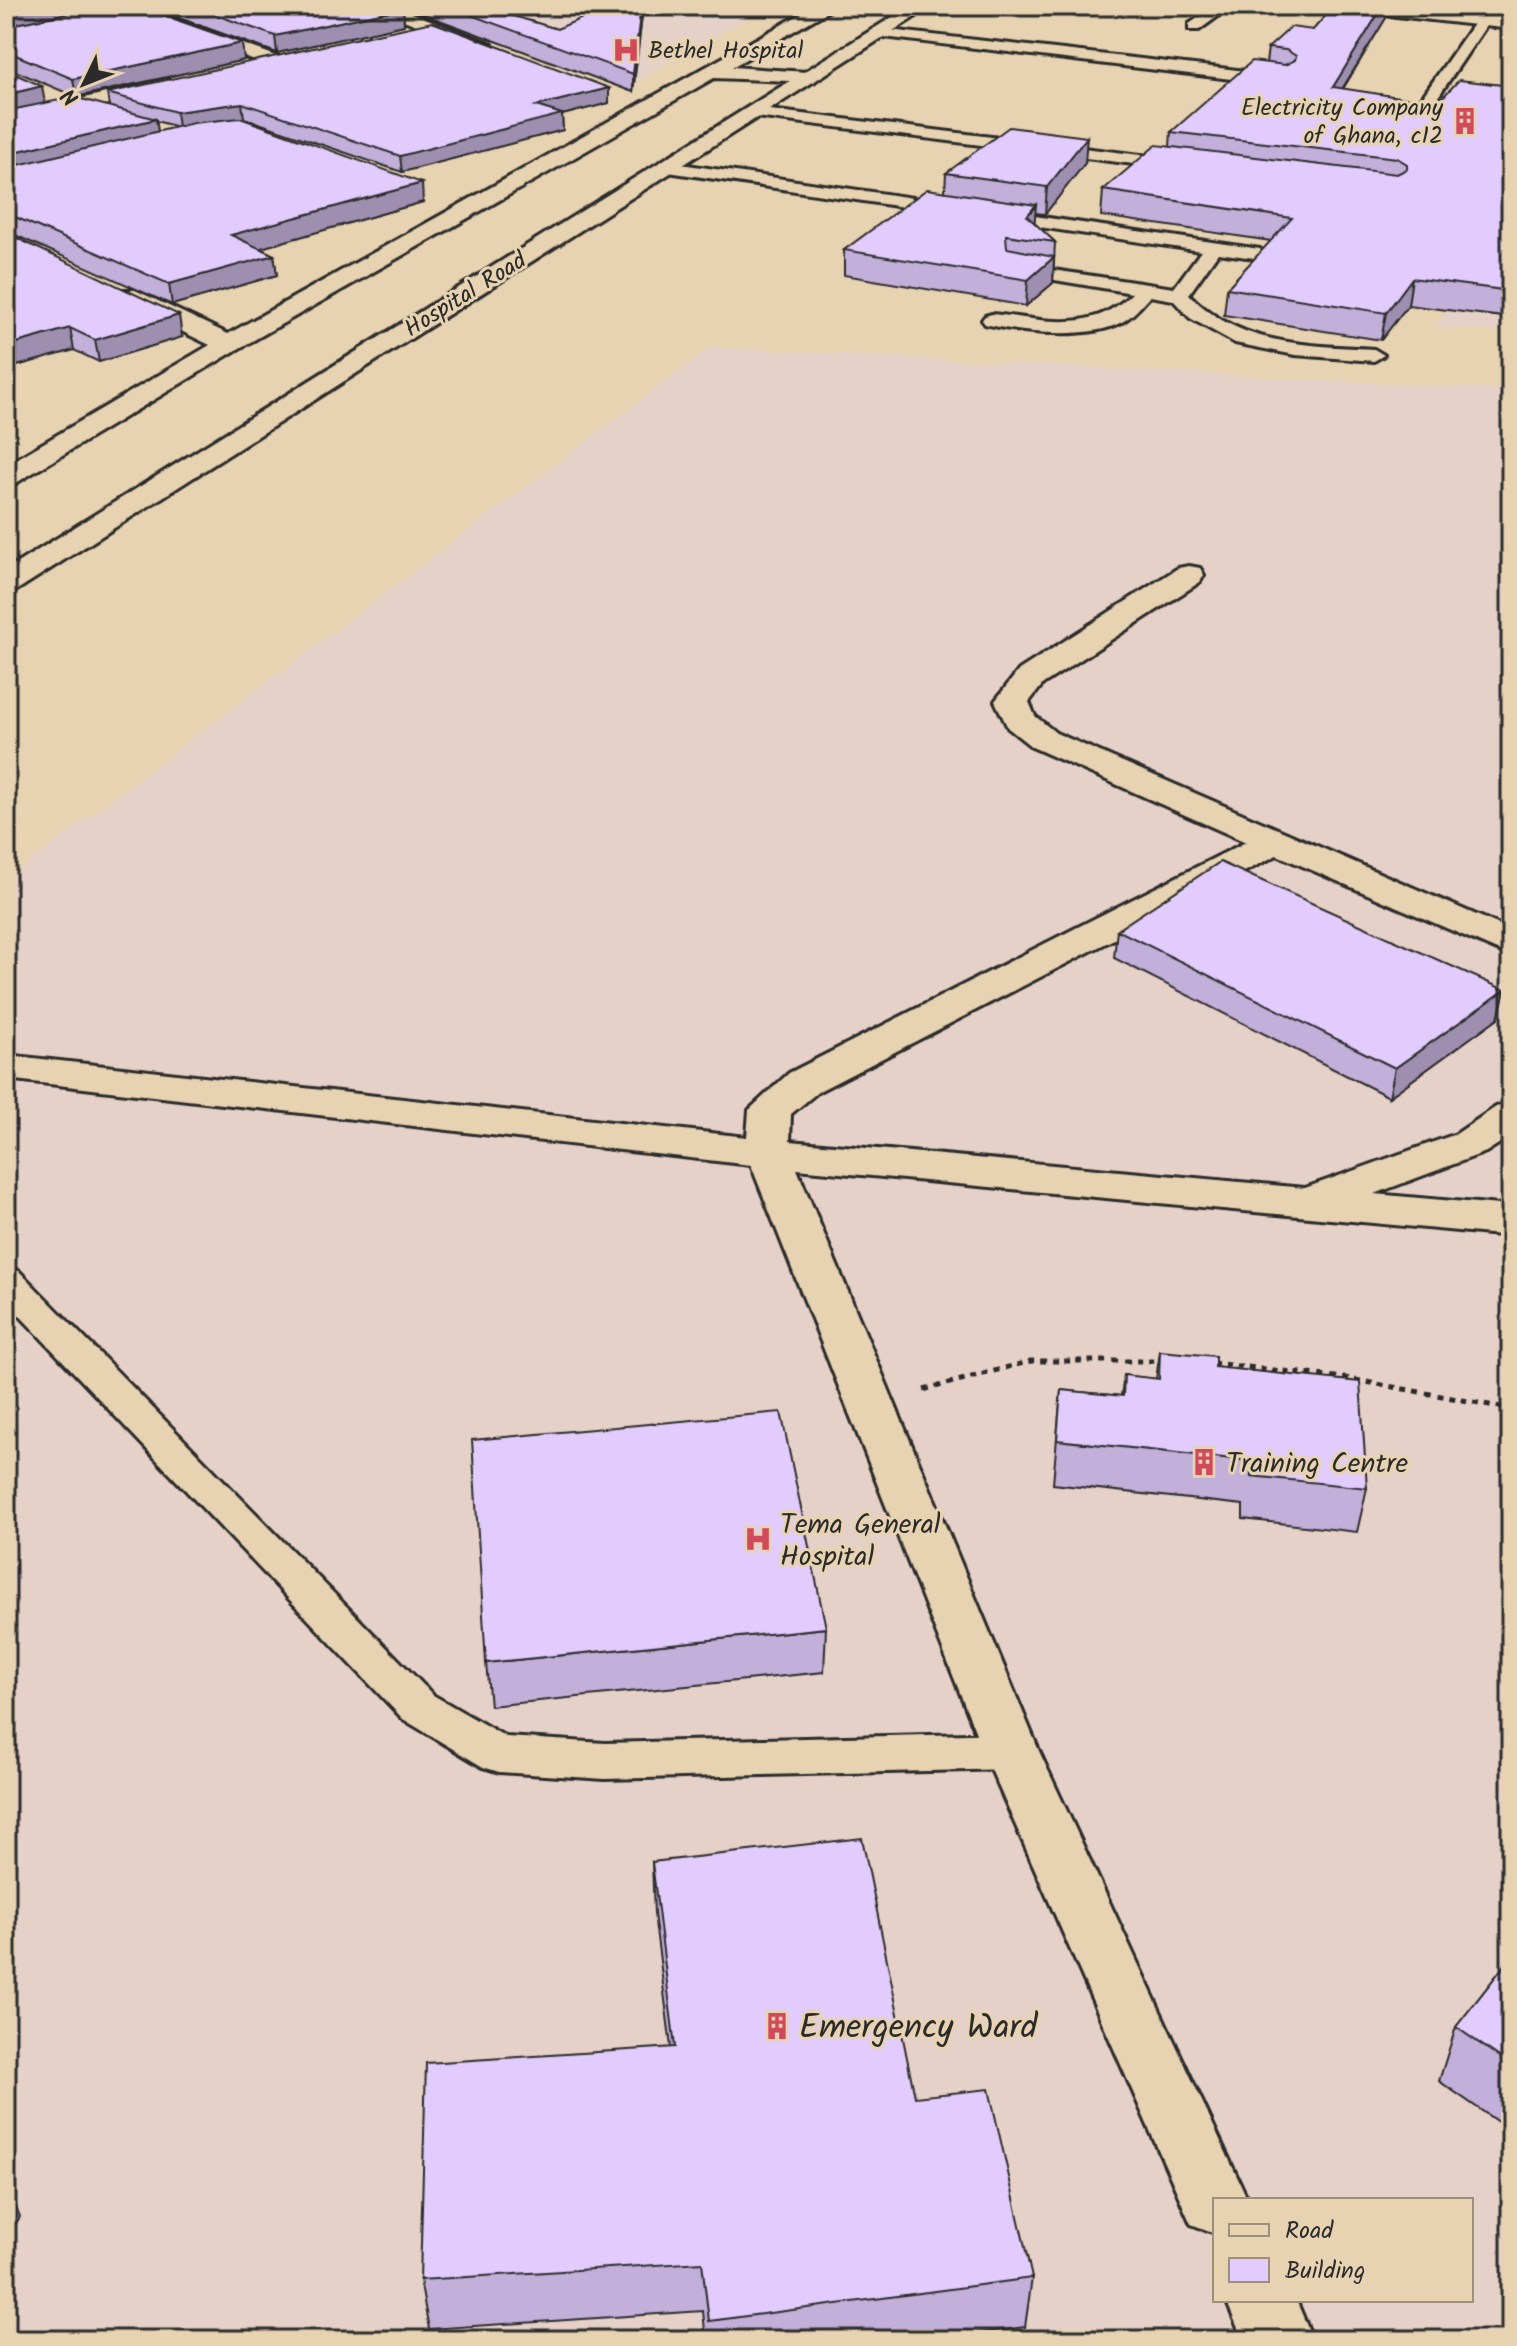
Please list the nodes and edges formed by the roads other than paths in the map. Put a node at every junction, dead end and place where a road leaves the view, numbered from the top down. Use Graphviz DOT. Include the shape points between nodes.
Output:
graph roads {
  1 [pos="377,6"];
  2 [pos="828,6"];
  3 [pos="1225,6"];
  4 [pos="1352,6"];
  5 [pos="125,7"];
  6 [pos="916,7"];
  7 [pos="98,15"];
  8 [pos="1483,20"];
  9 [pos="1511,23"];
  10 [pos="437,27"];
  11 [pos="1194,27"];
  12 [pos="880,33"];
  13 [pos="392,36"];
  14 [pos="497,50"];
  15 [pos="229,71"];
  16 [pos="710,72"];
  17 [pos="807,78"];
  18 [pos="1282,80"];
  19 [pos="186,81"];
  20 [pos="46,94"];
  21 [pos="72,106"];
  22 [pos="753,113"];
  23 [pos="114,116"];
  24 [pos="1415,119"];
  25 [pos="6,122"];
  26 [pos="667,167"];
  27 [pos="1205,168"];
  28 [pos="440,197"];
  29 [pos="469,207"];
  30 [pos="1213,247"];
  31 [pos="1254,253"];
  32 [pos="1013,267"];
  33 [pos="103,284"];
  34 [pos="1146,289"];
  35 [pos="1179,295"];
  36 [pos="992,320"];
  37 [pos="229,344"];
  38 [pos="1374,355"];
  39 [pos="6,477"];
  40 [pos="1189,575"];
  41 [pos="6,583"];
  42 [pos="1276,841"];
  43 [pos="1511,944"];
  44 [pos="6,1067"];
  45 [pos="1511,1116"];
  46 [pos="768,1153"];
  47 [pos="1307,1202"];
  48 [pos="1511,1221"];
  49 [pos="6,1279"];
  50 [pos="1011,1751"];
  51 [pos="1214,2198"];
  52 [pos="1261,2302"];
  53 [pos="1278,2340"];
  1 -- 10 [label="street"];
  2 -- 16 [label="street"];
  3 -- 11 [label="lane"];
  4 -- 8 [label="street"];
  5 -- 7 [label="street"];
  5 -- 15 [label="street" via="280,59"];
  6 -- 12 [label="street, Hospital Road"];
  8 -- 9 [label="street"];
  8 -- 24 [label="lane"];
  10 -- 13 [label="street"];
  10 -- 14 [label="street"];
  12 -- 17 [label="street, Hospital Road"];
  12 -- 18 [label="lane"];
  16 -- 17 [label="street"];
  16 -- 29 [label="street" via="638,103"];
  17 -- 22 [label="street, Hospital Road"];
  19 -- 21 [label="street"];
  20 -- 21 [label="street"];
  21 -- 23 [label="lane"];
  21 -- 25 [label="street"];
  22 -- 26 [label="street, Hospital Road"];
  22 -- 27 [label="lane"];
  26 -- 30 [label="lane"];
  26 -- 41 [label="street, Hospital Road"];
  28 -- 29 [label="street"];
  29 -- 37 [label="street"];
  30 -- 31 [label="lane"];
  30 -- 35 [label="lane"];
  32 -- 34 [label="lane"];
  33 -- 37 [label="street"];
  34 -- 35 [label="lane"];
  34 -- 36 [label="lane" via="1116,318 1084,326"];
  35 -- 38 [label="lane" via="1204,323 1238,338"];
  37 -- 39 [label="street"];
  40 -- 42 [label="street" via="1031,677 1012,701 1020,721 1044,740"];
  42 -- 43 [label="street"];
  42 -- 46 [label="street" via="804,1082 770,1110"];
  44 -- 46 [label="street"];
  45 -- 47 [label="street" via="1471,1143"];
  46 -- 47 [label="street"];
  46 -- 50 [label="street"];
  47 -- 48 [label="street"];
  49 -- 50 [label="lane" via="418,1707 499,1754 605,1761"];
  50 -- 51 [label="street"];
  52 -- 53 [label="street"];
}
